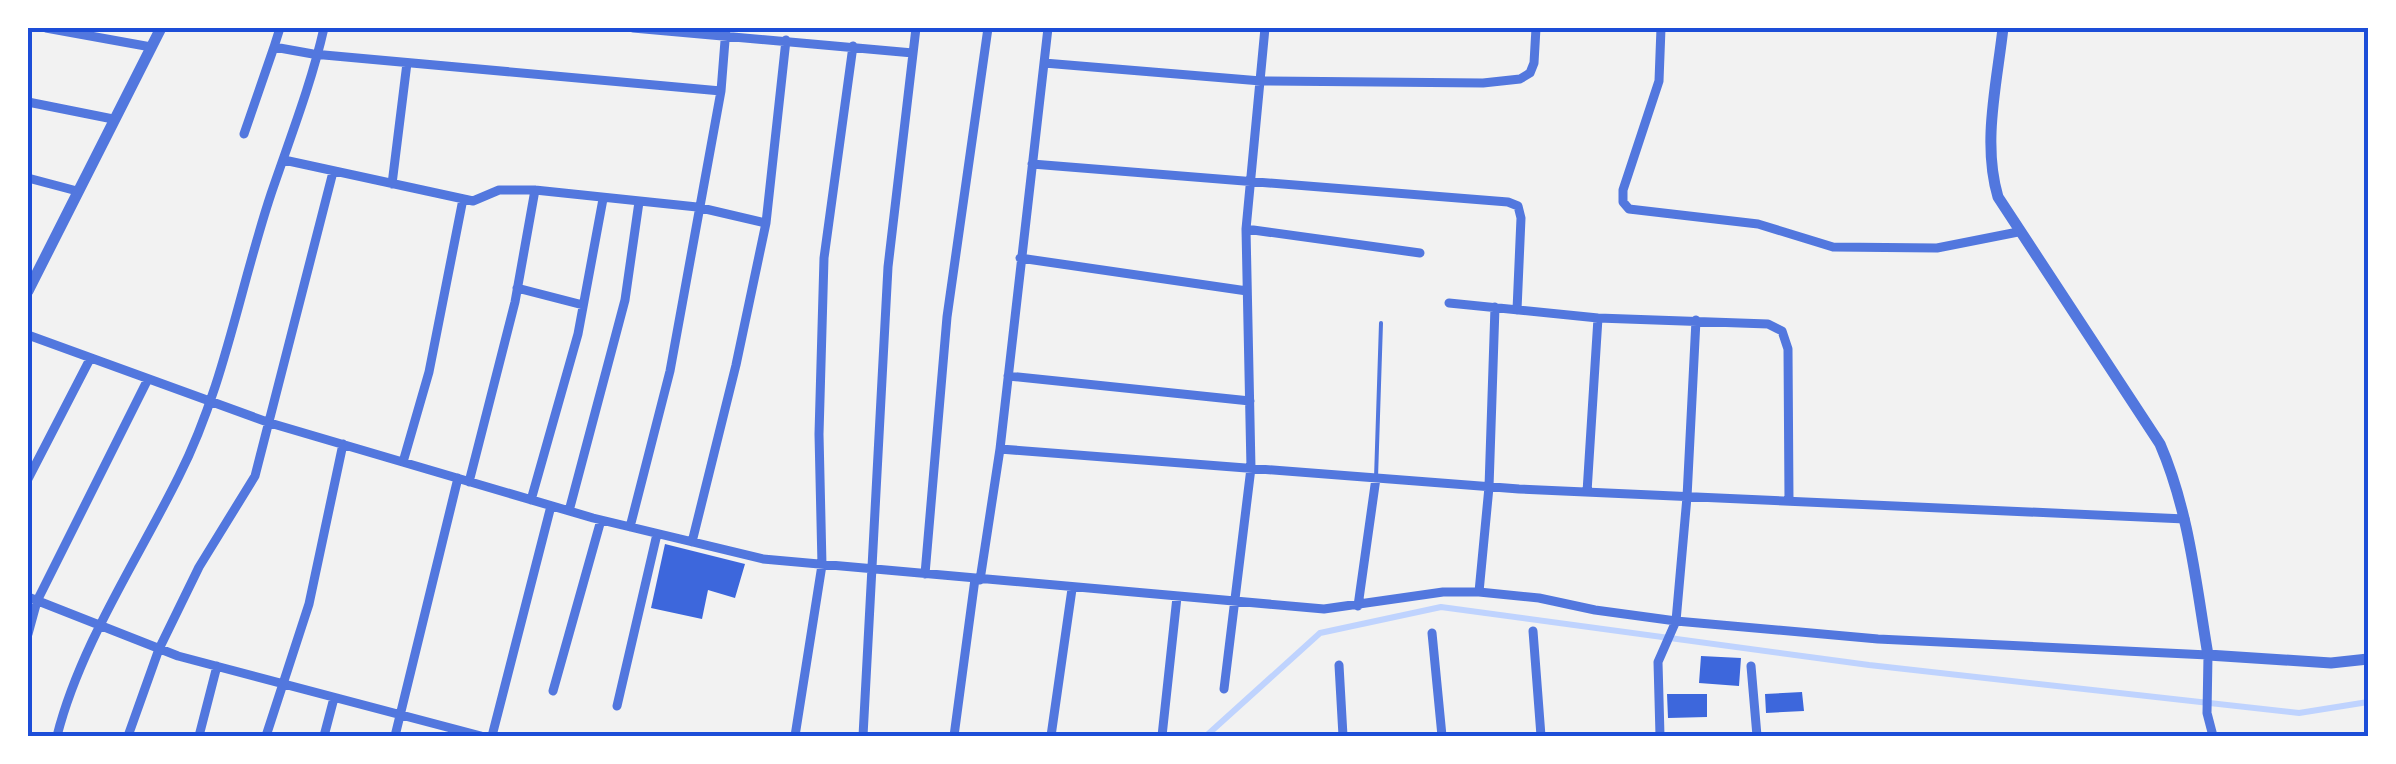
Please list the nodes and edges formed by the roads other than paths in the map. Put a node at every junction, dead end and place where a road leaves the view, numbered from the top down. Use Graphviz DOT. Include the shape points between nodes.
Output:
graph roads {
  1 [pos="46,28"];
  2 [pos="161,28"];
  3 [pos="280,28"];
  4 [pos="324,28"];
  5 [pos="634,28"];
  6 [pos="916,28"];
  7 [pos="988,28"];
  8 [pos="1048,28"];
  9 [pos="1266,28"];
  10 [pos="1536,28"];
  11 [pos="1661,28"];
  12 [pos="2004,28"];
  13 [pos="725,32"];
  14 [pos="786,40"];
  15 [pos="853,46"];
  16 [pos="151,47"];
  17 [pos="274,47"];
  18 [pos="913,53"];
  19 [pos="318,54"];
  20 [pos="407,63"];
  21 [pos="1044,63"];
  22 [pos="1261,81"];
  23 [pos="721,92"];
  24 [pos="28,102"];
  25 [pos="114,119"];
  26 [pos="244,134"];
  27 [pos="284,160"];
  28 [pos="1032,164"];
  29 [pos="332,172"];
  30 [pos="28,178"];
  31 [pos="1252,180"];
  32 [pos="392,184"];
  33 [pos="535,190"];
  34 [pos="77,191"];
  35 [pos="463,199"];
  36 [pos="603,199"];
  37 [pos="639,202"];
  38 [pos="701,208"];
  39 [pos="766,223"];
  40 [pos="1246,229"];
  41 [pos="2018,232"];
  42 [pos="1420,253"];
  43 [pos="1020,258"];
  44 [pos="517,288"];
  45 [pos="28,291"];
  46 [pos="1248,291"];
  47 [pos="1449,304"];
  48 [pos="584,305"];
  49 [pos="1495,307"];
  50 [pos="1517,310"];
  51 [pos="1598,318"];
  52 [pos="1696,320"];
  53 [pos="1381,324"];
  54 [pos="28,336"];
  55 [pos="90,359"];
  56 [pos="1008,376"];
  57 [pos="147,381"];
  58 [pos="210,401"];
  59 [pos="1250,401"];
  60 [pos="270,423"];
  61 [pos="343,444"];
  62 [pos="1000,449"];
  63 [pos="403,462"];
  64 [pos="1251,468"];
  65 [pos="458,478"];
  66 [pos="1376,478"];
  67 [pos="28,479"];
  68 [pos="469,482"];
  69 [pos="1489,487"];
  70 [pos="1587,492"];
  71 [pos="1687,497"];
  72 [pos="531,500"];
  73 [pos="1789,501"];
  74 [pos="551,506"];
  75 [pos="570,511"];
  76 [pos="2185,519"];
  77 [pos="601,520"];
  78 [pos="630,527"];
  79 [pos="657,534"];
  80 [pos="692,542"];
  81 [pos="822,565"];
  82 [pos="874,570"];
  83 [pos="925,574"];
  84 [pos="976,579"];
  85 [pos="1072,589"];
  86 [pos="1479,592"];
  87 [pos="1177,598"];
  88 [pos="32,599"];
  89 [pos="1232,602"];
  90 [pos="1358,606"];
  91 [pos="1676,621"];
  92 [pos="100,625"];
  93 [pos="1532,631"];
  94 [pos="1432,633"];
  95 [pos="28,634"];
  96 [pos="159,649"];
  97 [pos="2208,655"];
  98 [pos="2368,659"];
  99 [pos="1339,665"];
  100 [pos="217,666"];
  101 [pos="1752,666"];
  102 [pos="281,684"];
  103 [pos="1224,689"];
  104 [pos="553,691"];
  105 [pos="334,698"];
  106 [pos="617,706"];
  107 [pos="400,714"];
  108 [pos="432,724"];
  109 [pos="57,736"];
  110 [pos="128,736"];
  111 [pos="199,736"];
  112 [pos="266,736"];
  113 [pos="324,736"];
  114 [pos="394,736"];
  115 [pos="429,736"];
  116 [pos="481,736"];
  117 [pos="492,736"];
  118 [pos="796,736"];
  119 [pos="862,736"];
  120 [pos="954,736"];
  121 [pos="1051,736"];
  122 [pos="1162,736"];
  123 [pos="1343,736"];
  124 [pos="1442,736"];
  125 [pos="1541,736"];
  126 [pos="1660,736"];
  127 [pos="1757,736"];
  128 [pos="2213,736"];
  1 -- 16 [label="street"];
  2 -- 16 [label="street"];
  3 -- 17 [label="street"];
  4 -- 19 [label="street"];
  5 -- 13 [label="street"];
  6 -- 18 [label="street"];
  7 -- 83 [label="street" via="947,317"];
  8 -- 21 [label="street"];
  9 -- 22 [label="street"];
  10 -- 22 [label="street" via="1534,63 1520,79"];
  11 -- 41 [label="street" via="1659,80 1623,190 1629,209 1758,224 1832,247 1937,248"];
  12 -- 41 [label="street" via="1990,146 1998,198"];
  13 -- 14 [label="street"];
  13 -- 23 [label="street"];
  14 -- 15 [label="street"];
  14 -- 39 [label="street"];
  15 -- 18 [label="street"];
  15 -- 81 [label="street" via="824,258"];
  16 -- 25 [label="street"];
  17 -- 19 [label="street"];
  17 -- 26 [label="street"];
  18 -- 82 [label="street" via="888,267"];
  19 -- 20 [label="street"];
  19 -- 27 [label="street"];
  20 -- 23 [label="street"];
  20 -- 32 [label="street"];
  21 -- 22 [label="street"];
  21 -- 28 [label="street"];
  22 -- 31 [label="street"];
  23 -- 38 [label="street"];
  24 -- 25 [label="street"];
  25 -- 34 [label="street"];
  27 -- 29 [label="street"];
  27 -- 58 [label="street"];
  28 -- 31 [label="street"];
  28 -- 43 [label="street"];
  29 -- 32 [label="street"];
  29 -- 60 [label="street"];
  30 -- 34 [label="street"];
  31 -- 40 [label="street"];
  31 -- 50 [label="street" via="1518,206"];
  32 -- 35 [label="street"];
  33 -- 35 [label="street"];
  33 -- 36 [label="street"];
  33 -- 44 [label="street"];
  34 -- 45 [label="street"];
  35 -- 63 [label="street" via="429,372"];
  36 -- 37 [label="street"];
  36 -- 48 [label="street"];
  37 -- 38 [label="street"];
  37 -- 75 [label="street" via="625,300"];
  38 -- 39 [label="street"];
  38 -- 78 [label="street" via="670,371"];
  39 -- 80 [label="street"];
  40 -- 42 [label="street"];
  40 -- 46 [label="street"];
  41 -- 76 [label="street" via="2160,444"];
  43 -- 46 [label="street"];
  43 -- 56 [label="street"];
  44 -- 48 [label="street"];
  44 -- 68 [label="street"];
  46 -- 59 [label="street"];
  47 -- 49 [label="street"];
  48 -- 72 [label="street"];
  49 -- 50 [label="street"];
  49 -- 69 [label="street"];
  50 -- 51 [label="street"];
  51 -- 52 [label="street"];
  51 -- 70 [label="street"];
  52 -- 71 [label="street"];
  52 -- 73 [label="street" via="1768,324 1782,331 1788,349"];
  53 -- 66 [label="lane"];
  54 -- 55 [label="street"];
  55 -- 57 [label="street"];
  55 -- 67 [label="street"];
  56 -- 59 [label="street"];
  56 -- 62 [label="street"];
  57 -- 58 [label="street"];
  57 -- 88 [label="street"];
  58 -- 60 [label="street"];
  58 -- 92 [label="street" via="180,475"];
  59 -- 64 [label="street"];
  60 -- 61 [label="street"];
  60 -- 96 [label="street" via="256,476 199,567"];
  61 -- 63 [label="street"];
  61 -- 102 [label="street" via="309,604"];
  62 -- 64 [label="street"];
  62 -- 84 [label="street"];
  63 -- 65 [label="street"];
  64 -- 66 [label="street"];
  64 -- 89 [label="street"];
  65 -- 68 [label="street"];
  65 -- 107 [label="street"];
  66 -- 69 [label="street"];
  66 -- 90 [label="street"];
  68 -- 72 [label="street"];
  69 -- 70 [label="street"];
  69 -- 86 [label="street"];
  70 -- 71 [label="street"];
  71 -- 73 [label="street"];
  71 -- 91 [label="street"];
  72 -- 74 [label="street"];
  73 -- 76 [label="street"];
  74 -- 75 [label="street"];
  74 -- 117 [label="street"];
  75 -- 77 [label="street"];
  76 -- 97 [label="street"];
  77 -- 78 [label="street"];
  77 -- 104 [label="street"];
  78 -- 79 [label="street"];
  79 -- 80 [label="street"];
  79 -- 106 [label="street"];
  80 -- 81 [label="street" via="762,560"];
  81 -- 82 [label="street"];
  81 -- 118 [label="street"];
  82 -- 83 [label="street"];
  82 -- 119 [label="street"];
  83 -- 84 [label="street"];
  84 -- 85 [label="street"];
  84 -- 120 [label="street"];
  85 -- 87 [label="street"];
  85 -- 121 [label="street"];
  86 -- 90 [label="street"];
  86 -- 91 [label="street"];
  87 -- 89 [label="street"];
  87 -- 122 [label="street"];
  88 -- 92 [label="street"];
  88 -- 95 [label="street"];
  89 -- 90 [label="street"];
  89 -- 103 [label="street"];
  91 -- 97 [label="street" via="1878,639"];
  91 -- 126 [label="street" via="1660,654"];
  92 -- 96 [label="street"];
  92 -- 109 [label="street"];
  93 -- 125 [label="street"];
  94 -- 124 [label="street"];
  96 -- 100 [label="street"];
  96 -- 110 [label="street"];
  97 -- 98 [label="street"];
  97 -- 128 [label="street"];
  99 -- 123 [label="street"];
  100 -- 102 [label="street"];
  100 -- 111 [label="street"];
  101 -- 127 [label="street"];
  102 -- 105 [label="street"];
  102 -- 112 [label="street"];
  105 -- 107 [label="street"];
  105 -- 113 [label="street"];
  107 -- 108 [label="street"];
  107 -- 114 [label="street"];
  108 -- 115 [label="street"];
  108 -- 116 [label="street"];
}
